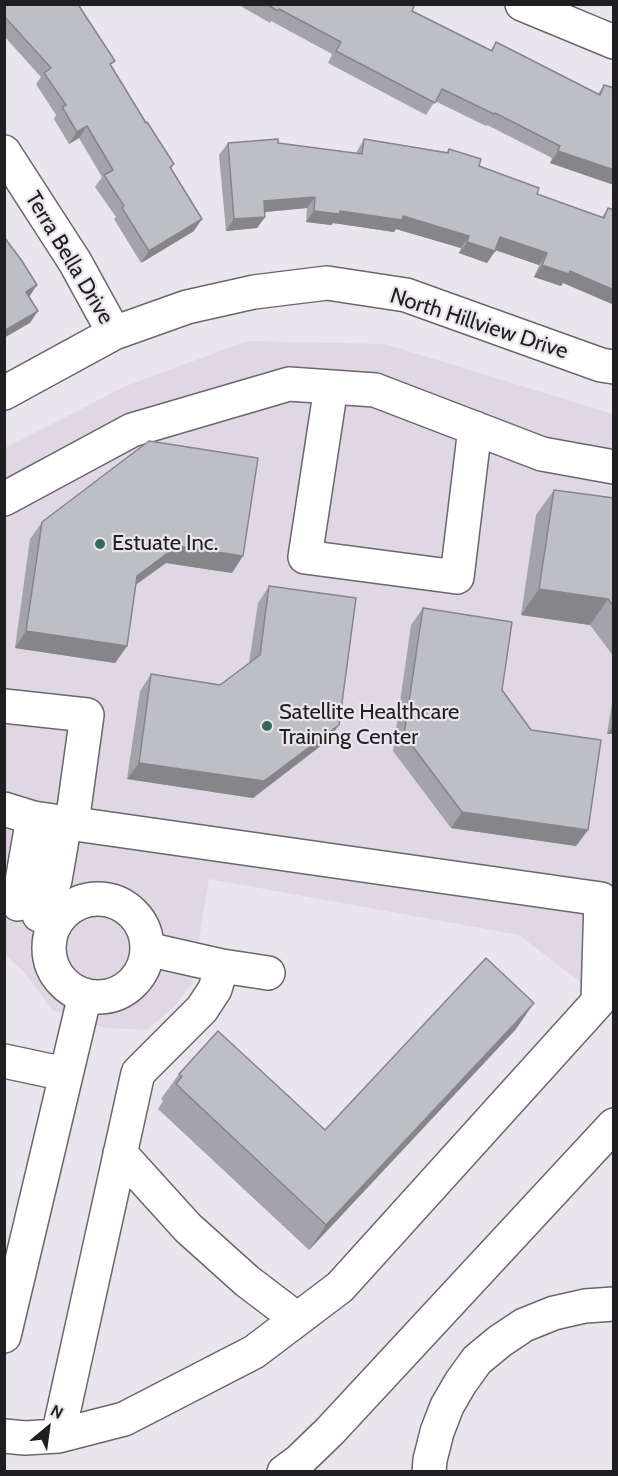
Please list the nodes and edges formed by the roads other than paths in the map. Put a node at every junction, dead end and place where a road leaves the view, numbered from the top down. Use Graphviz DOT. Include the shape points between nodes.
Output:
graph roads {
  1 [pos="522,4"];
  2 [pos="614,42"];
  3 [pos="4,152"];
  4 [pos="114,333"];
  5 [pos="614,367"];
  6 [pos="331,387"];
  7 [pos="4,393"];
  8 [pos="475,428"];
  9 [pos="614,467"];
  10 [pos="4,499"];
  11 [pos="4,705"];
  12 [pos="44,818"];
  13 [pos="607,893"];
  14 [pos="29,912"];
  15 [pos="147,949"];
  16 [pos="222,966"];
  17 [pos="268,973"];
  18 [pos="606,992"];
  19 [pos="85,995"];
  20 [pos="4,1061"];
  21 [pos="65,1074"];
  22 [pos="614,1125"];
  23 [pos="120,1154"];
  24 [pos="614,1304"];
  25 [pos="297,1319"];
  26 [pos="4,1335"];
  27 [pos="4,1436"];
  28 [pos="58,1436"];
  29 [pos="284,1472"];
  30 [pos="429,1472"];
  1 -- 2 [label="main road"];
  3 -- 4 [label="main road, Terra Bella Drive" via="75,262"];
  4 -- 5 [label="main road, North Hillview Drive" via="187,307 255,292 327,283 406,296"];
  4 -- 7 [label="main road, North Hillview Drive"];
  6 -- 8 [label="main road" via="375,390"];
  6 -- 8 [label="main road" via="305,557 457,577"];
  6 -- 10 [label="main road" via="289,384 132,430"];
  8 -- 9 [label="main road" via="542,454"];
  11 -- 12 [label="main road" via="87,716"];
  12 -- 13 [label="main road"];
  12 -- 14 [label="main road"];
  13 -- 18 [label="main road"];
  14 -- 15 [label="main road" via="62,914 91,899 108,900 134,915 143,928"];
  14 -- 19 [label="main road" via="49,945 58,976"];
  15 -- 16 [label="main road"];
  15 -- 19 [label="main road" via="141,973 130,985 101,997"];
  16 -- 17 [label="main road"];
  16 -- 23 [label="main road" via="215,989 202,1009 138,1072"];
  18 -- 25 [label="main road" via="340,1287"];
  19 -- 21 [label="main road"];
  20 -- 21 [label="main road"];
  21 -- 26 [label="main road"];
  22 -- 29 [label="main road" via="330,1431"];
  23 -- 25 [label="main road" via="188,1228"];
  23 -- 28 [label="main road"];
  24 -- 30 [label="main road" via="554,1313 524,1325 477,1360 447,1406"];
  25 -- 28 [label="main road" via="254,1352 124,1419"];
  27 -- 28 [label="main road"];
}
